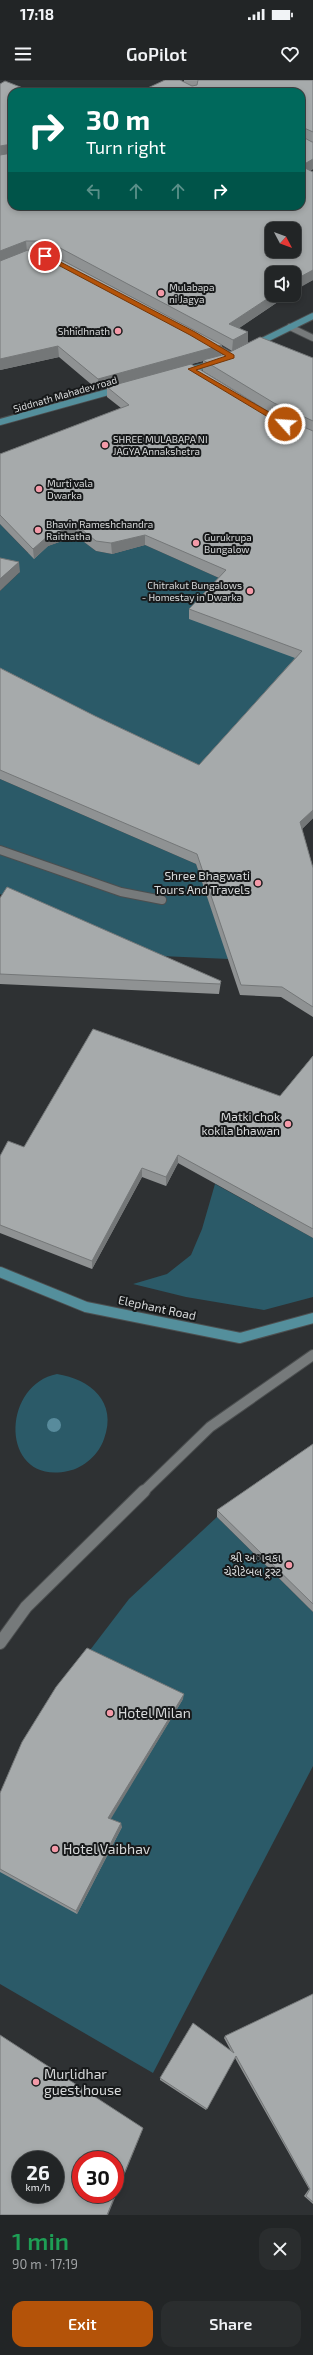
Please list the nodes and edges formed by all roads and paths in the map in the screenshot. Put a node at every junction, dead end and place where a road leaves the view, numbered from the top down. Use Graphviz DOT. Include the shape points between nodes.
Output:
graph roads {
  1 [pos="313,316"];
  2 [pos="290,328"];
  3 [pos="313,338"];
  4 [pos="206,341"];
  5 [pos="238,353"];
  6 [pos="176,374"];
  7 [pos="130,386"];
  8 [pos="0,422"];
  9 [pos="0,850"];
  10 [pos="162,900"];
  11 [pos="0,1272"];
  12 [pos="313,1318"];
  13 [pos="313,1355"];
  14 [pos="0,1643"];
  1 -- 2 [label="main road"];
  2 -- 3 [label="street"];
  2 -- 5 [label="main road"];
  4 -- 5 [label="street"];
  5 -- 6 [label="main road" via="194,371"];
  7 -- 8 [label="main road, Siddnath Mahadev road"];
  9 -- 10 [label="street" via="121,892"];
  11 -- 12 [label="main road, Elephant Road" via="86,1307 240,1338"];
  13 -- 14 [label="street" via="210,1427 26,1606"];
}
